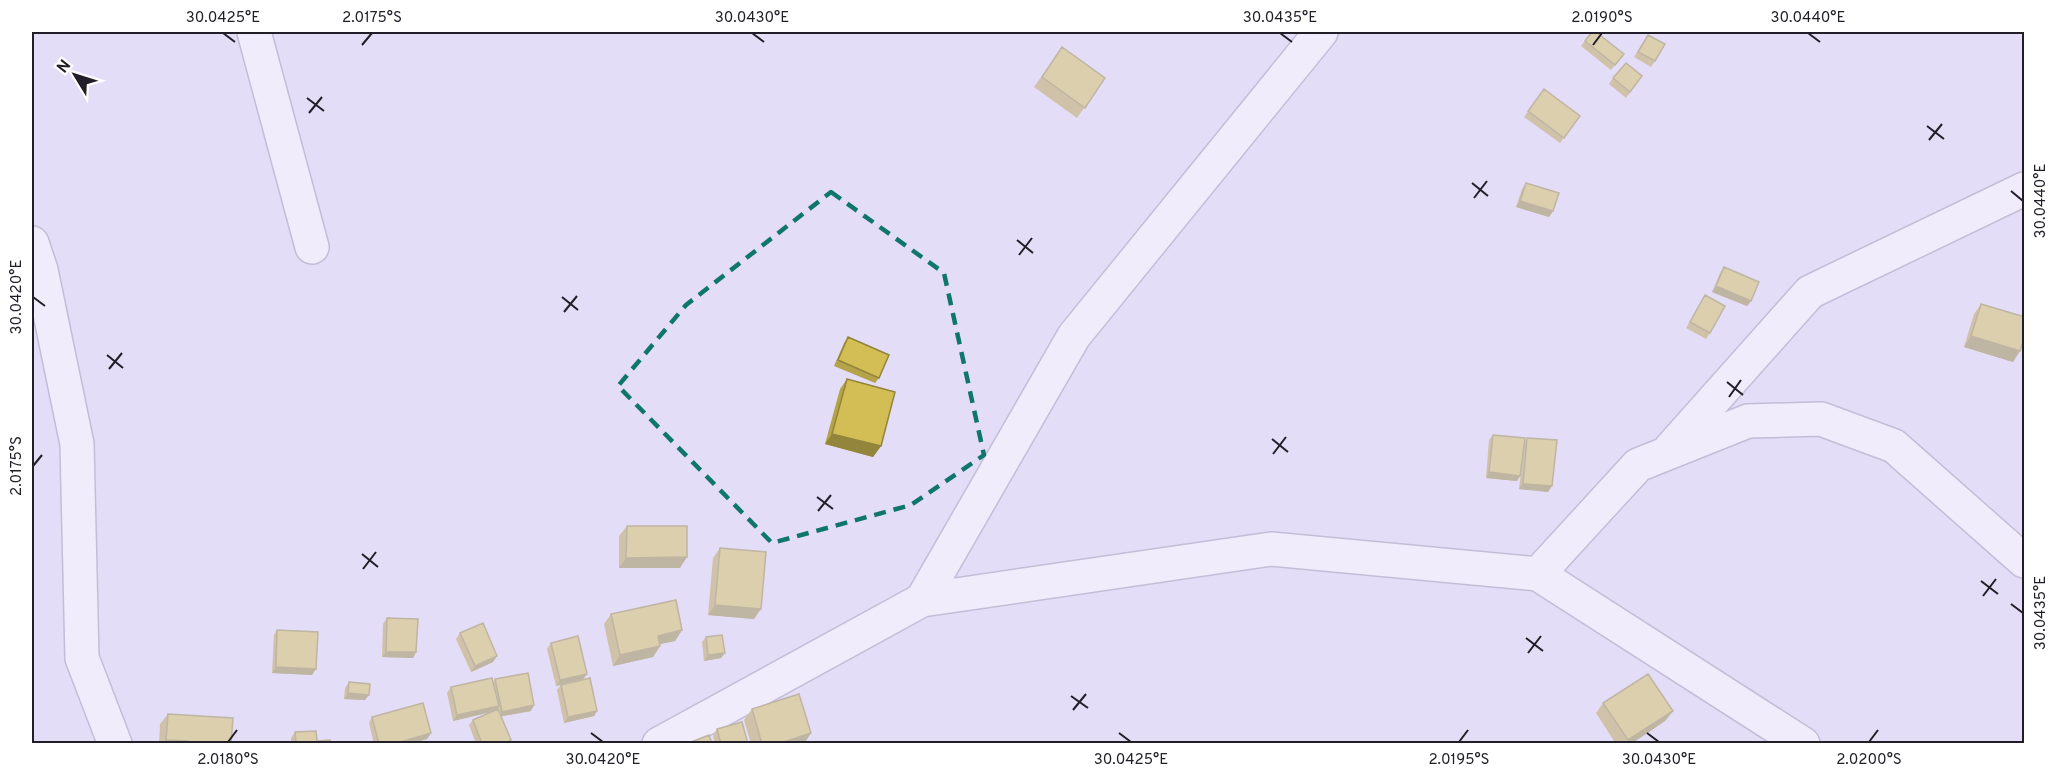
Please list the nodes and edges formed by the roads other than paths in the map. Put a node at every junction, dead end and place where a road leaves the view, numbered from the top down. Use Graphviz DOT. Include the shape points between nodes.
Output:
graph roads {
  1 [pos="254,32"];
  2 [pos="1321,32"];
  3 [pos="2025,189"];
  4 [pos="32,243"];
  5 [pos="312,247"];
  6 [pos="1666,454"];
  7 [pos="2025,561"];
  8 [pos="1538,574"];
  9 [pos="921,600"];
  10 [pos="115,744"];
  11 [pos="659,744"];
  12 [pos="1803,744"];
  1 -- 5 [label="street"];
  2 -- 9 [label="street" via="1074,336"];
  3 -- 6 [label="street" via="1810,292"];
  4 -- 10 [label="street" via="77,444 82,658"];
  6 -- 7 [label="street" via="1748,421 1821,419 1894,446"];
  6 -- 8 [label="street" via="1638,465"];
  8 -- 9 [label="street" via="1271,549"];
  8 -- 12 [label="street"];
  9 -- 11 [label="street"];
}
